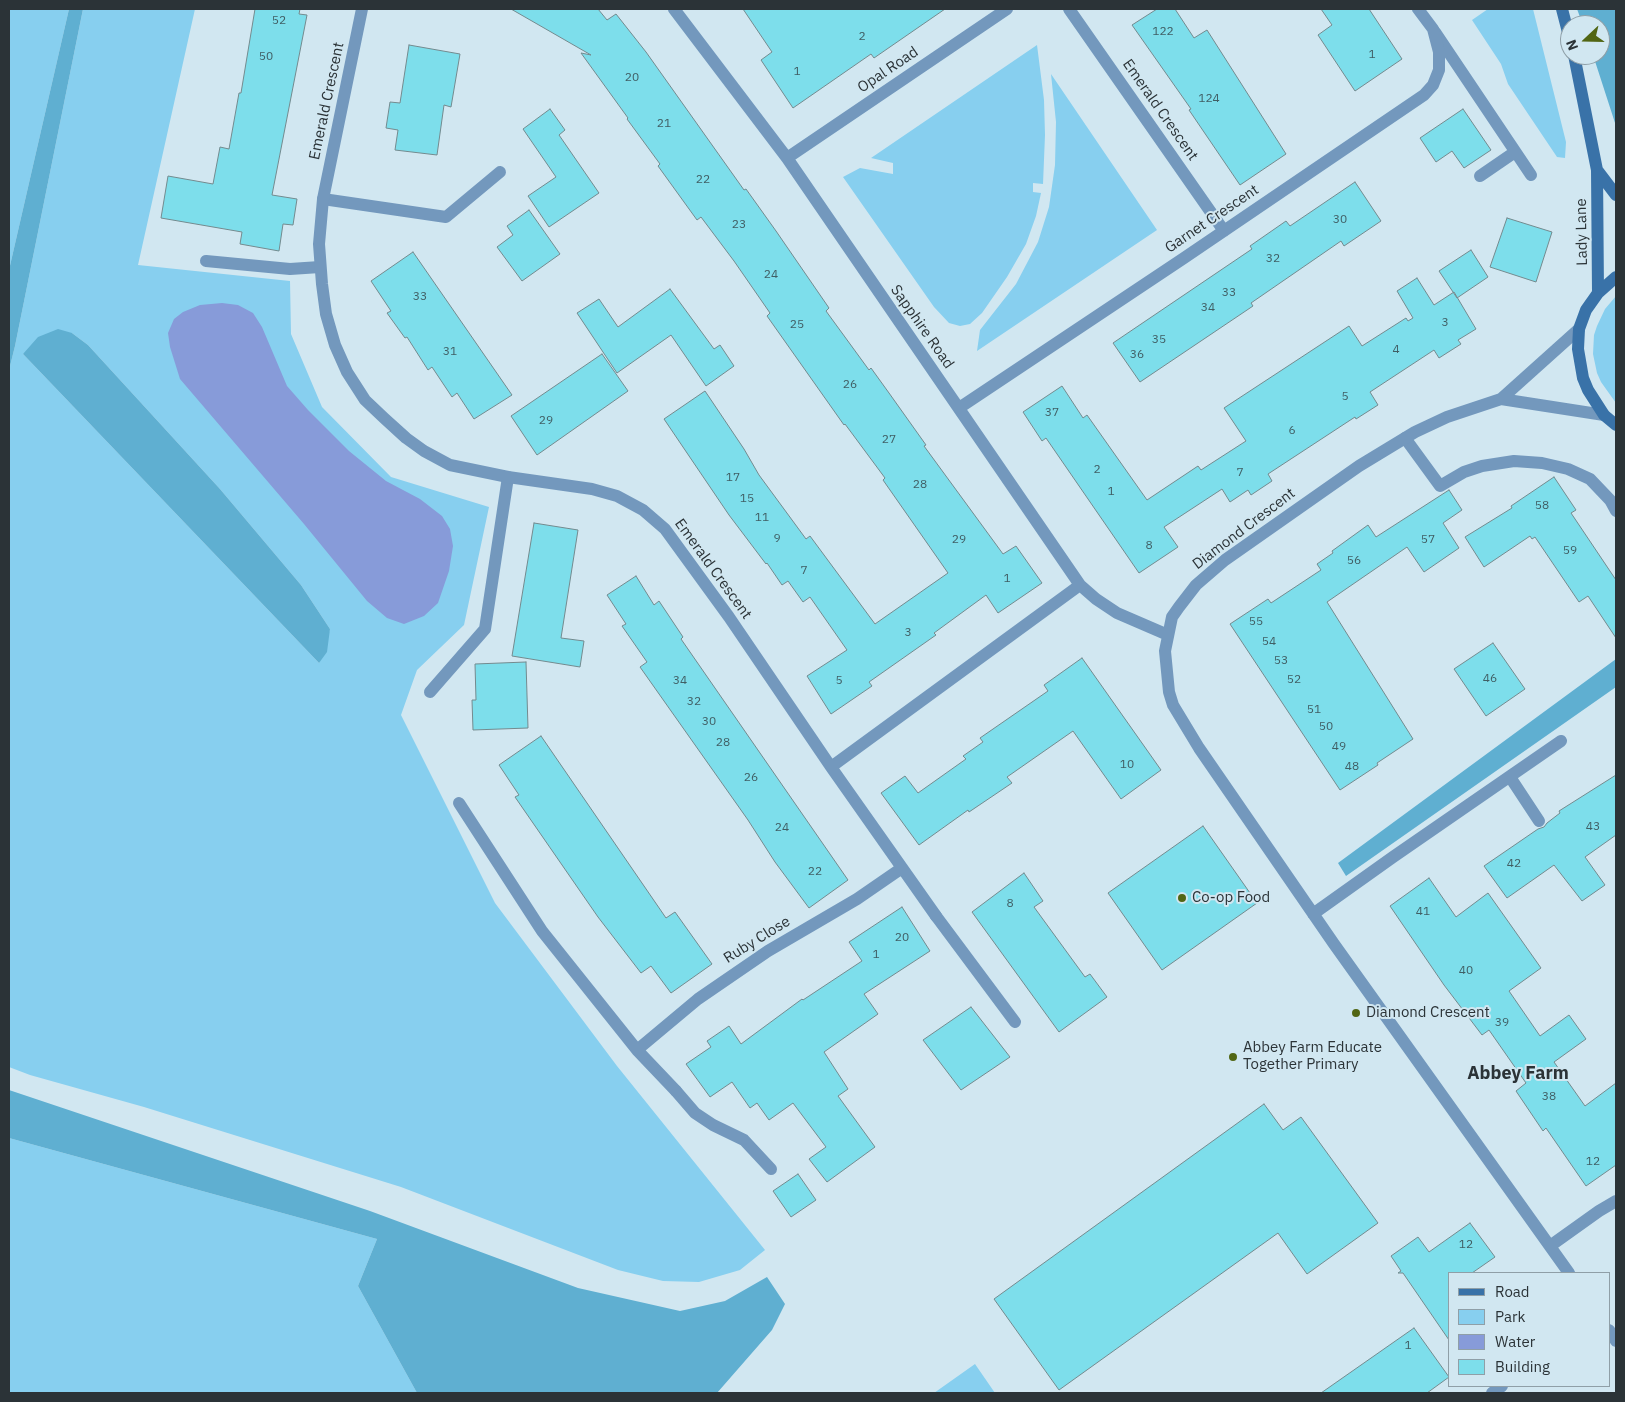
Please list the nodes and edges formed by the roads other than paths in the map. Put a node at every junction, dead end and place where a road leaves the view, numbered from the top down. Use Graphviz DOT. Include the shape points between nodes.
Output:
graph roads {
  1 [pos="362,9"];
  2 [pos="674,9"];
  3 [pos="1007,9"];
  4 [pos="1069,9"];
  5 [pos="1418,9"];
  6 [pos="1433,29"];
  7 [pos="1576,65"];
  8 [pos="1515,152"];
  9 [pos="786,158"];
  10 [pos="1597,170"];
  11 [pos="500,172"];
  12 [pos="1531,175"];
  13 [pos="1480,176"];
  14 [pos="1616,195"];
  15 [pos="323,199"];
  16 [pos="1224,231"];
  17 [pos="206,261"];
  18 [pos="320,267"];
  19 [pos="1616,277"];
  20 [pos="1598,293"];
  21 [pos="1579,329"];
  22 [pos="1502,399"];
  23 [pos="959,408"];
  24 [pos="1604,415"];
  25 [pos="1616,425"];
  26 [pos="1404,438"];
  27 [pos="508,477"];
  28 [pos="1616,511"];
  29 [pos="1080,585"];
  30 [pos="1168,635"];
  31 [pos="430,692"];
  32 [pos="1561,741"];
  33 [pos="831,767"];
  34 [pos="1510,777"];
  35 [pos="459,803"];
  36 [pos="1539,821"];
  37 [pos="902,868"];
  38 [pos="1313,914"];
  39 [pos="1015,1022"];
  40 [pos="637,1050"];
  41 [pos="771,1169"];
  42 [pos="1616,1201"];
  43 [pos="1550,1246"];
  44 [pos="1568,1272"];
  1 -- 15 [label="street, Emerald Crescent"];
  2 -- 9 [label="street, Sapphire Road"];
  3 -- 9 [label="street, Opal Road"];
  4 -- 16 [label="street, Emerald Crescent"];
  5 -- 6 [label="street, Garnet Crescent"];
  6 -- 8 [label="street, Garnet Crescent"];
  6 -- 16 [label="street, Garnet Crescent" via="1439,52 1439,70 1433,85 1424,95"];
  7 -- 10 [label="main road, Lady Lane"];
  8 -- 12 [label="street, Garnet Crescent"];
  8 -- 13 [label="street"];
  9 -- 23 [label="street, Sapphire Road"];
  10 -- 14 [label="main road, Lady Lane"];
  10 -- 20 [label="main road, Lady Lane"];
  11 -- 15 [label="street" via="446,217"];
  15 -- 18 [label="street, Emerald Crescent"];
  16 -- 23 [label="street, Garnet Crescent"];
  17 -- 18 [label="street" via="290,269"];
  18 -- 27 [label="street, Emerald Crescent" via="326,314 335,345 365,400 406,438 450,465"];
  19 -- 20 [label="main road"];
  20 -- 21 [label="main road" via="1586,310"];
  21 -- 22 [label="street, Diamond Crescent"];
  21 -- 24 [label="main road" via="1578,349 1583,378"];
  22 -- 24 [label="street, Diamond Crescent"];
  22 -- 26 [label="street, Diamond Crescent" via="1438,420"];
  23 -- 29 [label="street, Sapphire Road"];
  24 -- 25 [label="main road"];
  26 -- 28 [label="street" via="1440,486 1482,466 1514,461 1542,464 1568,469 1590,479"];
  26 -- 30 [label="street, Diamond Crescent" via="1274,525 1208,574 1172,617"];
  27 -- 31 [label="street" via="484,629"];
  27 -- 33 [label="street, Emerald Crescent" via="592,489 617,496 643,510 665,529"];
  29 -- 30 [label="street, Sapphire Road" via="1117,613"];
  29 -- 33 [label="street"];
  30 -- 38 [label="street, Diamond Crescent" via="1165,662 1173,705 1208,762"];
  32 -- 34 [label="street"];
  33 -- 37 [label="street, Emerald Crescent"];
  34 -- 36 [label="street"];
  34 -- 38 [label="street"];
  35 -- 40 [label="street" via="542,931"];
  37 -- 39 [label="street, Emerald Crescent"];
  37 -- 40 [label="street, Ruby Close" via="857,899 752,961 698,999"];
  38 -- 43 [label="street, Diamond Crescent"];
  40 -- 41 [label="street" via="696,1113 744,1140"];
  42 -- 43 [label="street"];
  43 -- 44 [label="street, Diamond Crescent"];
}
